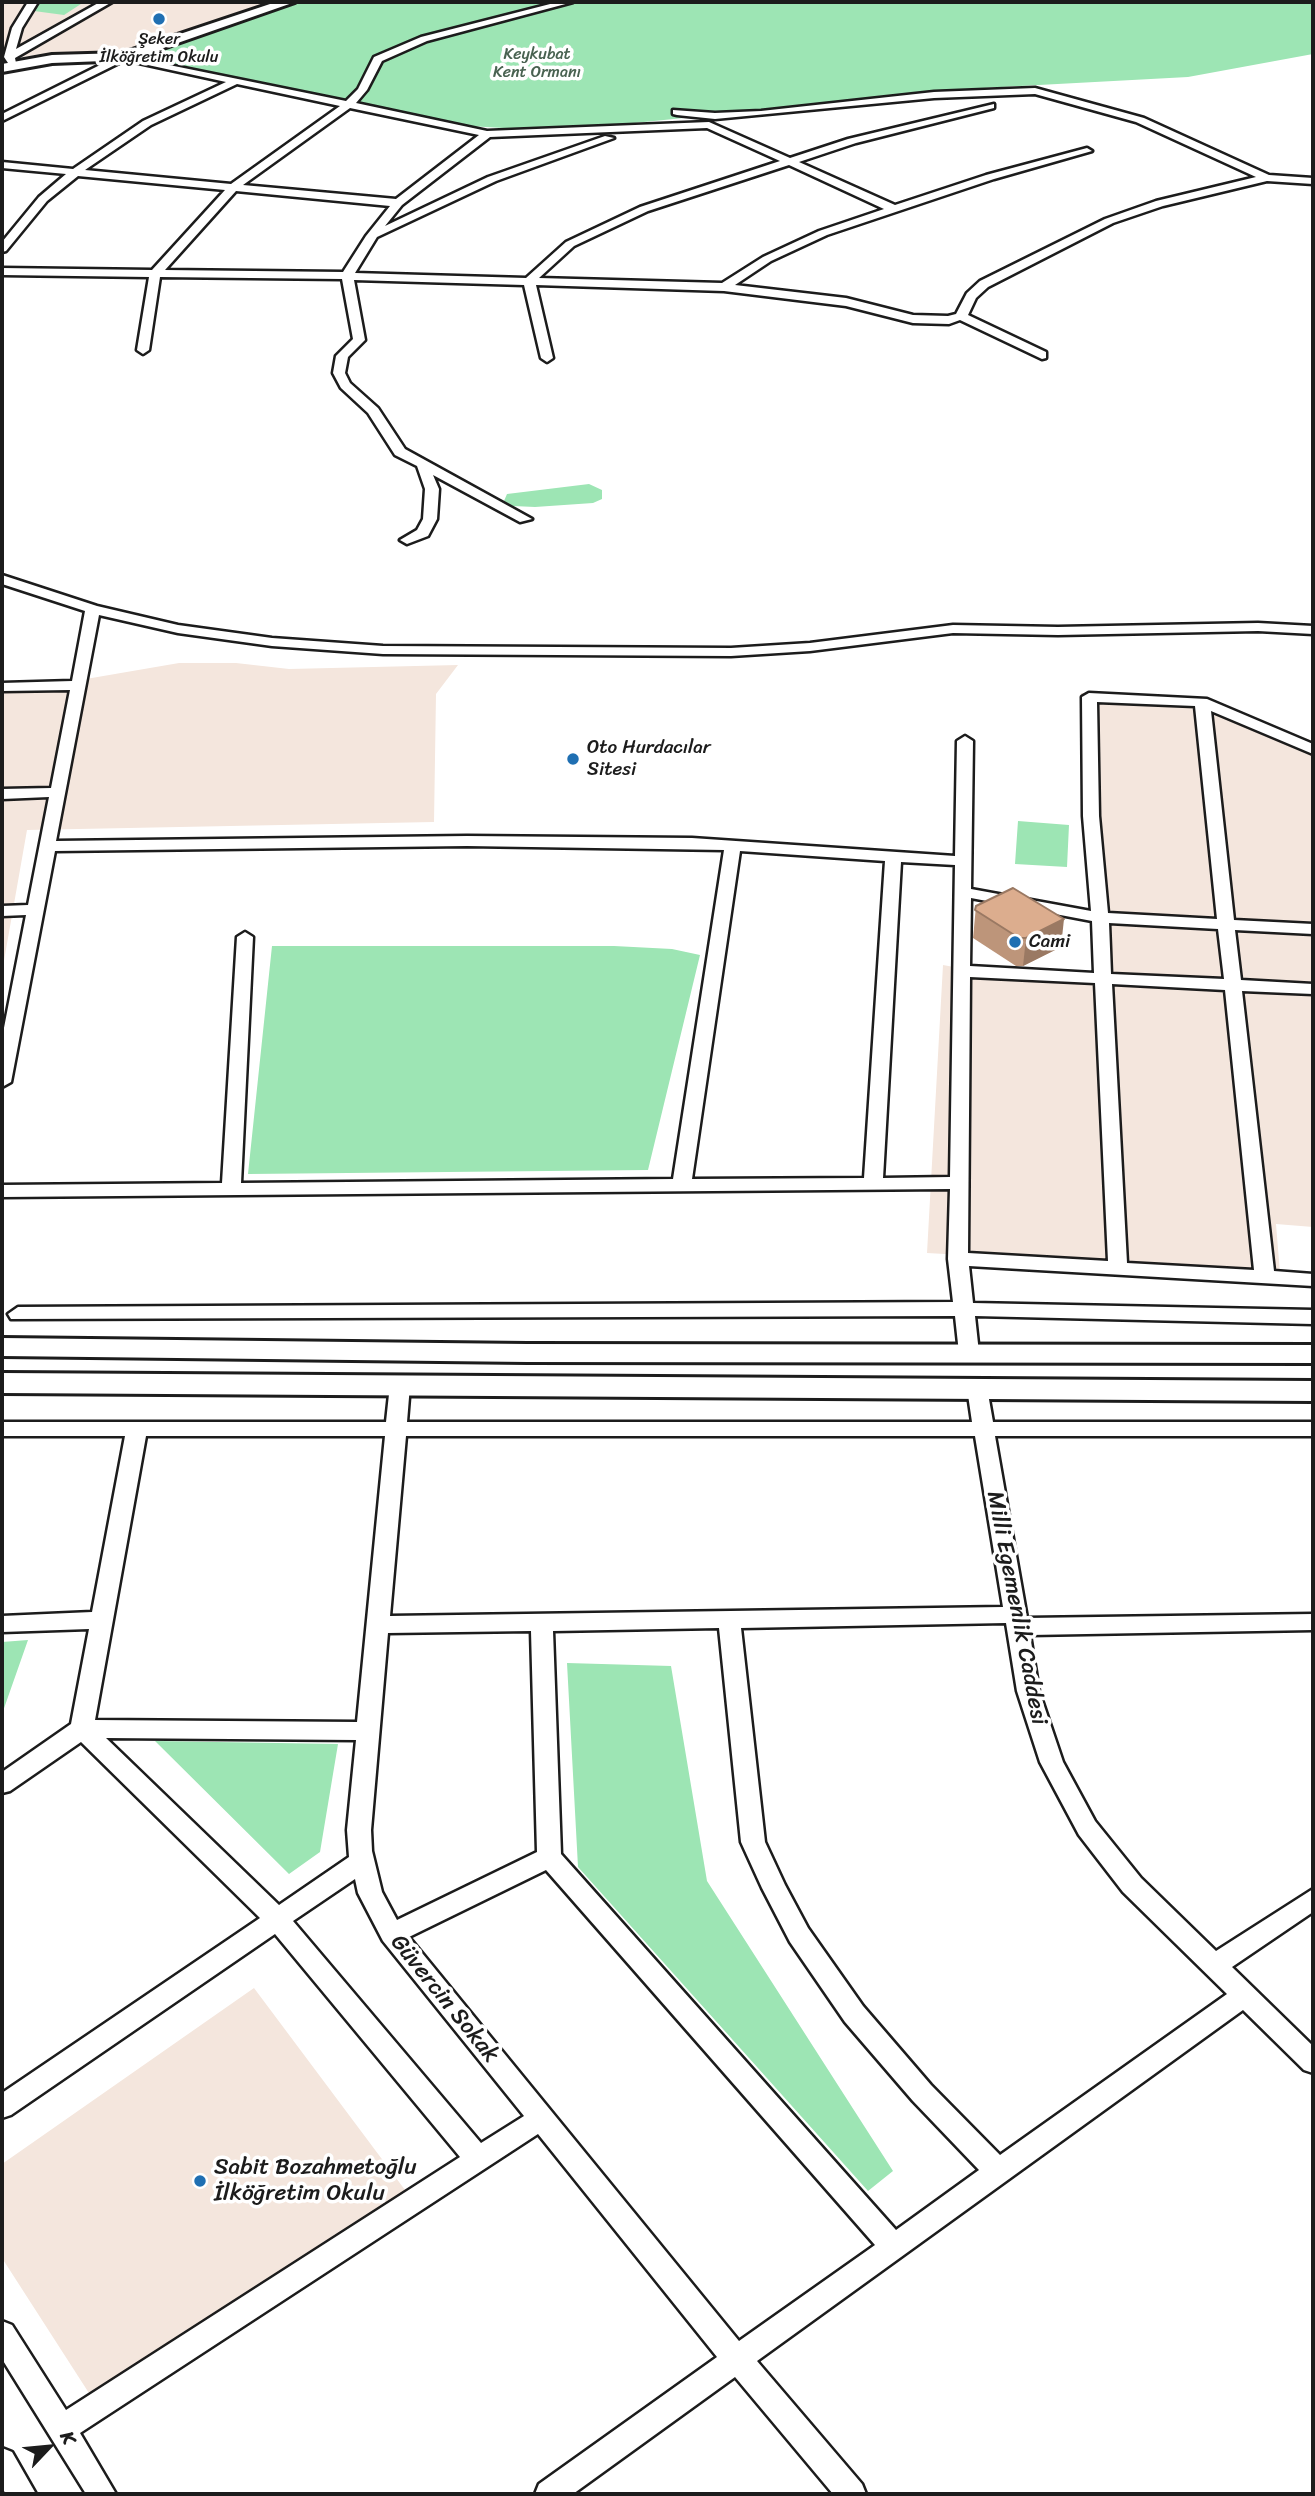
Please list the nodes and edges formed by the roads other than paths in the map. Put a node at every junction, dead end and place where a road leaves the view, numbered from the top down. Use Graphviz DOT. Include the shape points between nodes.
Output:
graph roads {
  1 [pos="33,2"];
  2 [pos="107,2"];
  3 [pos="288,2"];
  4 [pos="568,2"];
  5 [pos="124,57"];
  6 [pos="8,63"];
  7 [pos="236,81"];
  8 [pos="348,105"];
  9 [pos="990,106"];
  10 [pos="677,112"];
  11 [pos="2,118"];
  12 [pos="650,127"];
  13 [pos="487,134"];
  14 [pos="1087,151"];
  15 [pos="788,163"];
  16 [pos="2,165"];
  17 [pos="74,172"];
  18 [pos="1267,178"];
  19 [pos="1313,181"];
  20 [pos="233,187"];
  21 [pos="398,202"];
  22 [pos="896,210"];
  23 [pos="370,238"];
  24 [pos="2,249"];
  25 [pos="2,272"];
  26 [pos="155,274"];
  27 [pos="347,276"];
  28 [pos="529,281"];
  29 [pos="724,287"];
  30 [pos="961,316"];
  31 [pos="143,349"];
  32 [pos="1042,355"];
  33 [pos="547,358"];
  34 [pos="423,465"];
  35 [pos="525,519"];
  36 [pos="407,540"];
  37 [pos="2,579"];
  38 [pos="93,609"];
  39 [pos="1313,630"];
  40 [pos="78,685"];
  41 [pos="2,687"];
  42 [pos="1202,702"];
  43 [pos="964,741"];
  44 [pos="1313,749"];
  45 [pos="58,792"];
  46 [pos="2,794"];
  47 [pos="47,846"];
  48 [pos="733,846"];
  49 [pos="893,857"];
  50 [pos="963,861"];
  51 [pos="963,892"];
  52 [pos="35,910"];
  53 [pos="2,911"];
  54 [pos="1100,918"];
  55 [pos="1226,925"];
  56 [pos="1313,929"];
  57 [pos="245,937"];
  58 [pos="962,971"];
  59 [pos="1103,978"];
  60 [pos="1233,985"];
  61 [pos="1313,989"];
  62 [pos="4,1057"];
  63 [pos="2,1082"];
  64 [pos="959,1183"];
  65 [pos="873,1184"];
  66 [pos="682,1185"];
  67 [pos="231,1189"];
  68 [pos="2,1191"];
  69 [pos="958,1259"];
  70 [pos="1118,1269"];
  71 [pos="1265,1278"];
  72 [pos="1313,1280"];
  73 [pos="964,1309"];
  74 [pos="18,1314"];
  75 [pos="1313,1317"];
  76 [pos="2,1347"];
  77 [pos="969,1353"];
  78 [pos="1313,1354"];
  79 [pos="2,1383"];
  80 [pos="400,1385"];
  81 [pos="976,1388"];
  82 [pos="1313,1391"];
  83 [pos="396,1427"];
  84 [pos="2,1429"];
  85 [pos="137,1429"];
  86 [pos="983,1429"];
  87 [pos="1313,1429"];
  88 [pos="102,1620"];
  89 [pos="729,1620"];
  90 [pos="1016,1621"];
  91 [pos="1313,1622"];
  92 [pos="542,1623"];
  93 [pos="2,1624"];
  94 [pos="378,1625"];
  95 [pos="82,1729"];
  96 [pos="368,1731"];
  97 [pos="2,1784"];
  98 [pos="549,1857"];
  99 [pos="362,1861"];
  100 [pos="1313,1899"];
  101 [pos="277,1919"];
  102 [pos="392,1934"];
  103 [pos="1213,1966"];
  104 [pos="1244,1995"];
  105 [pos="1313,2062"];
  106 [pos="2,2107"];
  107 [pos="540,2119"];
  108 [pos="478,2159"];
  109 [pos="998,2171"];
  110 [pos="893,2246"];
  111 [pos="2,2334"];
  112 [pos="736,2358"];
  113 [pos="61,2429"];
  114 [pos="2,2462"];
  115 [pos="847,2493"];
  116 [pos="22,2494"];
  117 [pos="102,2494"];
  118 [pos="549,2494"];
  1 -- 6 [label="street" via="17,28"];
  2 -- 6 [label="street"];
  3 -- 5 [label="street"];
  4 -- 8 [label="street" via="436,35 387,53 375,62 362,90"];
  5 -- 6 [label="street"];
  5 -- 7 [label="street"];
  5 -- 11 [label="street"];
  7 -- 8 [label="street"];
  7 -- 17 [label="street" via="148,123"];
  8 -- 13 [label="street"];
  8 -- 20 [label="street"];
  9 -- 15 [label="street" via="912,124"];
  10 -- 18 [label="street" via="761,114 1035,91 1140,120"];
  12 -- 13 [label="street"];
  12 -- 15 [label="street" via="713,125"];
  12 -- 23 [label="street" via="516,169"];
  13 -- 21 [label="street"];
  14 -- 22 [label="street" via="990,177"];
  15 -- 22 [label="street"];
  15 -- 28 [label="street" via="645,209 570,244"];
  16 -- 17 [label="street"];
  17 -- 20 [label="street"];
  17 -- 24 [label="street" via="30,213"];
  18 -- 19 [label="street"];
  18 -- 30 [label="street" via="1160,203 1109,221 984,284 971,296"];
  20 -- 21 [label="street"];
  20 -- 26 [label="street"];
  21 -- 23 [label="street"];
  22 -- 29 [label="street" via="801,243"];
  23 -- 27 [label="street"];
  25 -- 26 [label="street"];
  26 -- 27 [label="street"];
  26 -- 31 [label="street"];
  27 -- 28 [label="street"];
  27 -- 34 [label="street" via="359,340 340,361 341,380 373,411 395,447"];
  28 -- 29 [label="street"];
  28 -- 33 [label="street"];
  29 -- 30 [label="street" via="846,302 921,320"];
  30 -- 32 [label="street"];
  34 -- 35 [label="street"];
  34 -- 36 [label="street" via="432,489 432,510 425,531"];
  37 -- 38 [label="street"];
  38 -- 39 [label="street" via="236,638 407,651 731,652 965,629"];
  38 -- 40 [label="street"];
  40 -- 41 [label="street"];
  40 -- 45 [label="street"];
  42 -- 44 [label="street"];
  42 -- 54 [label="street" via="1089,697 1091,816"];
  42 -- 55 [label="street"];
  43 -- 50 [label="street"];
  45 -- 46 [label="street"];
  45 -- 47 [label="street"];
  47 -- 48 [label="street" via="467,841"];
  47 -- 52 [label="street"];
  48 -- 49 [label="street"];
  48 -- 66 [label="street"];
  49 -- 50 [label="street"];
  49 -- 65 [label="street"];
  50 -- 51 [label="street"];
  51 -- 54 [label="street"];
  51 -- 58 [label="street"];
  52 -- 53 [label="street"];
  52 -- 62 [label="street"];
  54 -- 55 [label="street"];
  54 -- 59 [label="street"];
  55 -- 56 [label="street"];
  55 -- 60 [label="street"];
  57 -- 67 [label="street"];
  58 -- 59 [label="street"];
  58 -- 64 [label="street"];
  59 -- 60 [label="street"];
  59 -- 70 [label="street"];
  60 -- 61 [label="street"];
  60 -- 71 [label="street"];
  62 -- 63 [label="street"];
  64 -- 65 [label="street"];
  64 -- 69 [label="street"];
  65 -- 66 [label="street"];
  66 -- 67 [label="street"];
  67 -- 68 [label="street"];
  69 -- 70 [label="street"];
  69 -- 73 [label="street"];
  70 -- 71 [label="street"];
  71 -- 72 [label="street"];
  73 -- 74 [label="street"];
  73 -- 75 [label="street"];
  73 -- 77 [label="street"];
  76 -- 77 [label="street"];
  77 -- 78 [label="street"];
  79 -- 80 [label="street"];
  80 -- 81 [label="street"];
  80 -- 83 [label="street, Güvercin Sokak"];
  81 -- 82 [label="street"];
  81 -- 86 [label="street, Milli Egemenlik Caddesi"];
  83 -- 85 [label="street"];
  83 -- 86 [label="street"];
  83 -- 94 [label="street, Güvercin Sokak"];
  84 -- 85 [label="street"];
  85 -- 88 [label="street"];
  86 -- 87 [label="street"];
  86 -- 90 [label="street, Milli Egemenlik Caddesi"];
  88 -- 93 [label="street"];
  88 -- 95 [label="street"];
  89 -- 90 [label="street"];
  89 -- 92 [label="street"];
  89 -- 109 [label="street" via="753,1842 774,1888 799,1935 854,2014"];
  90 -- 91 [label="street"];
  90 -- 103 [label="street, Milli Egemenlik Caddesi" via="1037,1727 1087,1828 1132,1885"];
  92 -- 94 [label="street"];
  92 -- 98 [label="street"];
  94 -- 96 [label="street, Güvercin Sokak"];
  95 -- 96 [label="street"];
  95 -- 97 [label="street"];
  95 -- 101 [label="street"];
  96 -- 99 [label="street, Güvercin Sokak" via="359,1830"];
  98 -- 102 [label="street"];
  98 -- 110 [label="street"];
  99 -- 101 [label="street"];
  99 -- 102 [label="street, Güvercin Sokak" via="370,1894"];
  100 -- 103 [label="street"];
  101 -- 106 [label="street"];
  101 -- 108 [label="street"];
  102 -- 107 [label="street, Güvercin Sokak"];
  103 -- 104 [label="street, Milli Egemenlik Caddesi"];
  104 -- 105 [label="street, Milli Egemenlik Caddesi"];
  104 -- 109 [label="street"];
  107 -- 108 [label="street"];
  107 -- 112 [label="street, Güvercin Sokak"];
  108 -- 113 [label="street"];
  109 -- 110 [label="street"];
  110 -- 112 [label="street"];
  111 -- 113 [label="street"];
  112 -- 115 [label="street, Güvercin Sokak"];
  112 -- 118 [label="street"];
  113 -- 117 [label="street"];
  114 -- 116 [label="street"];
}
